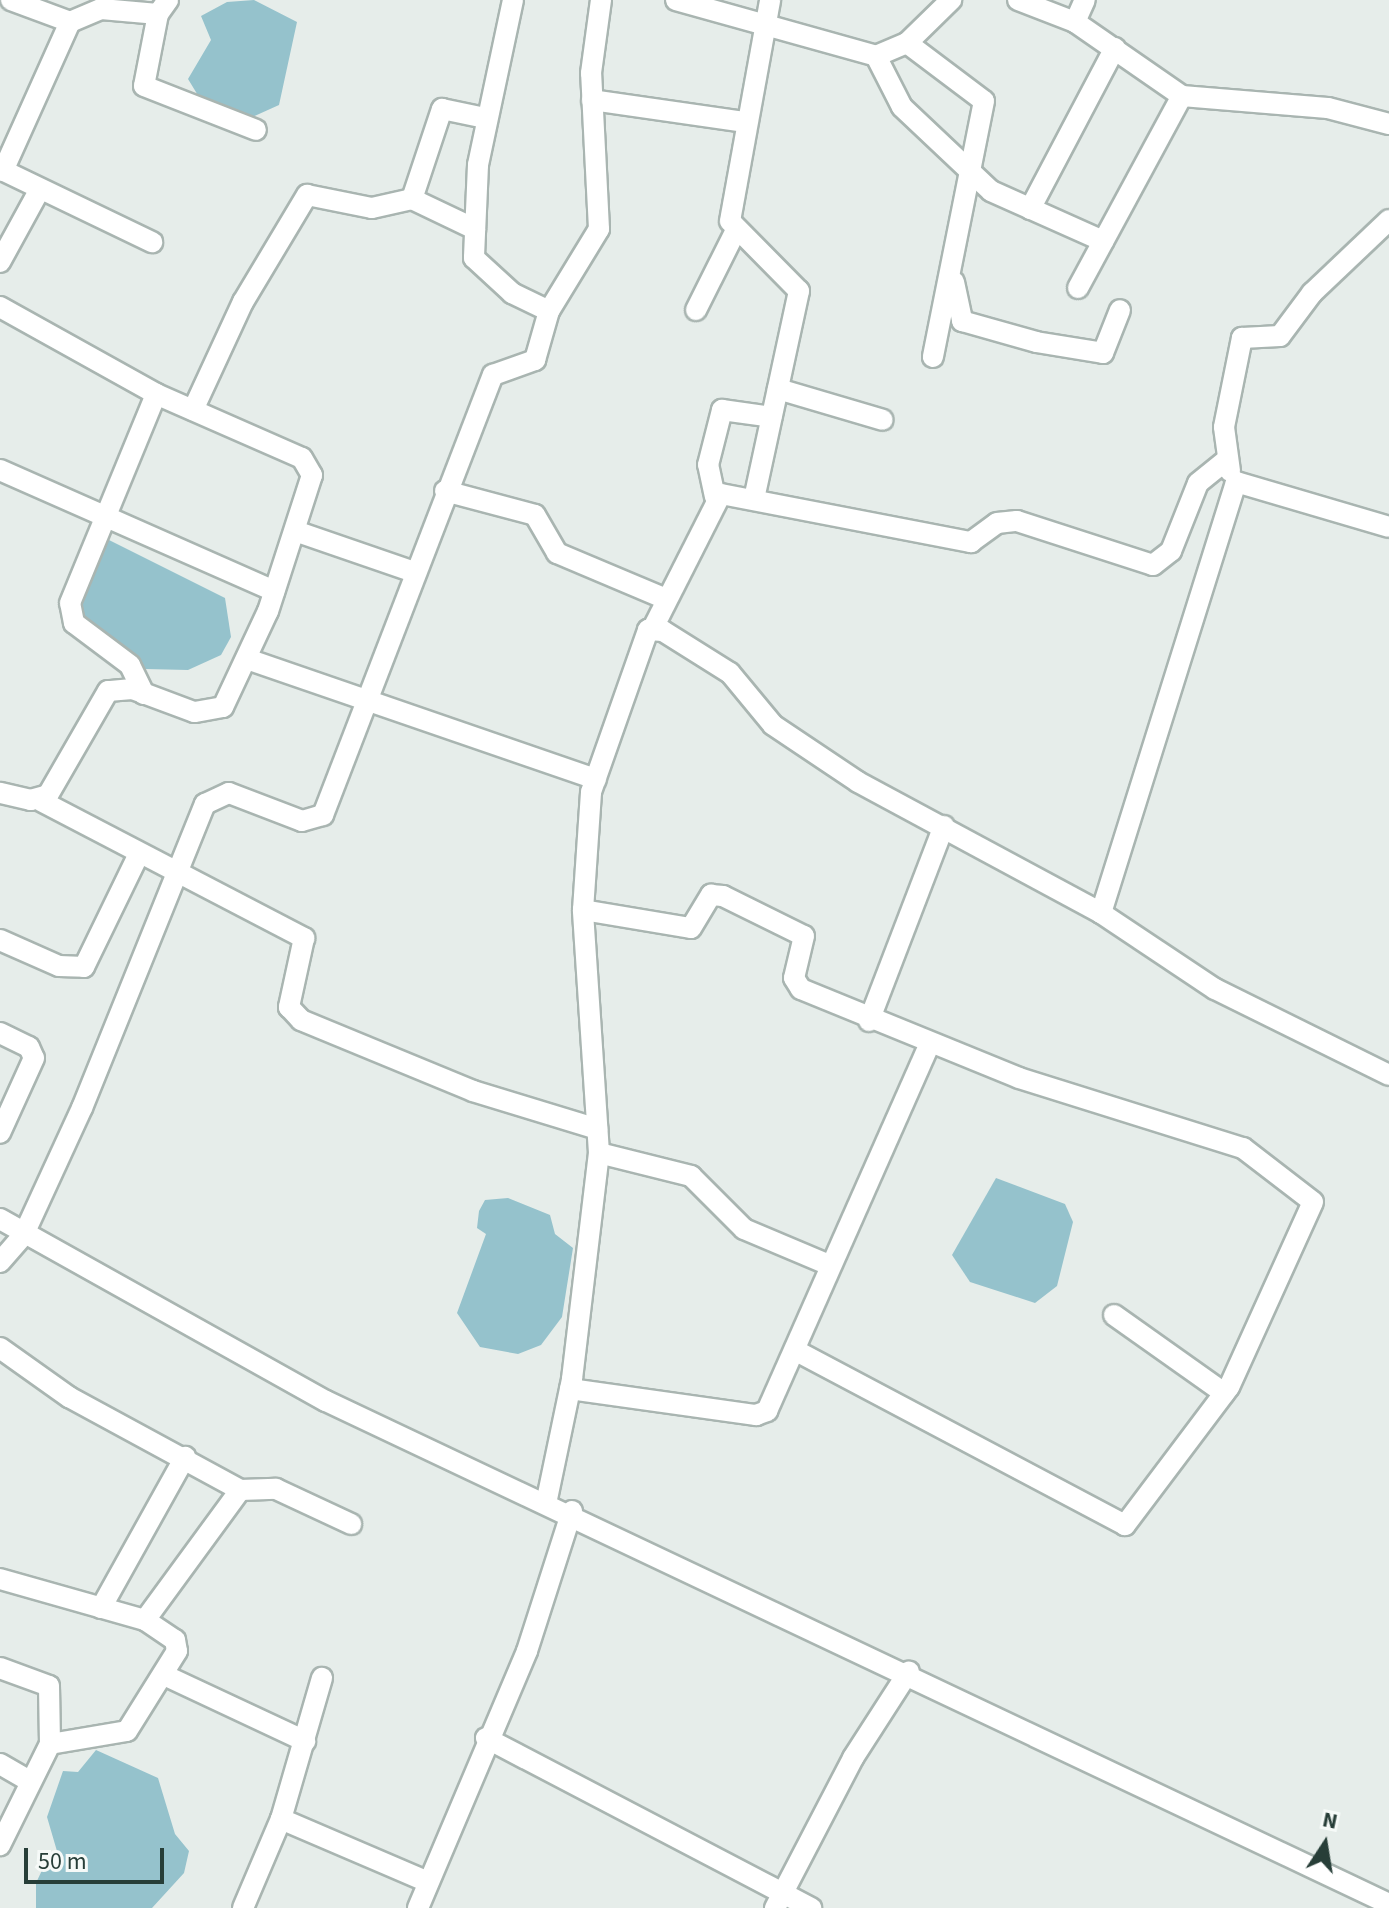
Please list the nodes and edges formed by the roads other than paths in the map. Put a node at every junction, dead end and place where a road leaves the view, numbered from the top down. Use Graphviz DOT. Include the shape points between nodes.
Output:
graph roads {
  1 [pos="11,0"];
  2 [pos="513,0"];
  3 [pos="601,0"];
  4 [pos="676,0"];
  5 [pos="770,0"];
  6 [pos="951,0"];
  7 [pos="1018,0"];
  8 [pos="1085,0"];
  9 [pos="163,7"];
  10 [pos="70,22"];
  11 [pos="1075,22"];
  12 [pos="762,26"];
  13 [pos="907,43"];
  14 [pos="1115,48"];
  15 [pos="876,56"];
  16 [pos="1182,96"];
  17 [pos="592,100"];
  18 [pos="485,118"];
  19 [pos="744,122"];
  20 [pos="1389,124"];
  21 [pos="256,130"];
  22 [pos="1,170"];
  23 [pos="968,170"];
  24 [pos="40,189"];
  25 [pos="412,199"];
  26 [pos="1030,209"];
  27 [pos="1389,220"];
  28 [pos="475,229"];
  29 [pos="735,232"];
  30 [pos="1103,241"];
  31 [pos="152,242"];
  32 [pos="0,262"];
  33 [pos="953,273"];
  34 [pos="1078,288"];
  35 [pos="0,307"];
  36 [pos="696,310"];
  37 [pos="1120,310"];
  38 [pos="549,311"];
  39 [pos="933,357"];
  40 [pos="778,389"];
  41 [pos="156,394"];
  42 [pos="193,410"];
  43 [pos="772,417"];
  44 [pos="883,420"];
  45 [pos="1225,461"];
  46 [pos="0,470"];
  47 [pos="1236,482"];
  48 [pos="445,491"];
  49 [pos="715,497"];
  50 [pos="754,499"];
  51 [pos="101,515"];
  52 [pos="1389,527"];
  53 [pos="295,531"];
  54 [pos="414,572"];
  55 [pos="274,591"];
  56 [pos="666,599"];
  57 [pos="653,628"];
  58 [pos="247,659"];
  59 [pos="144,694"];
  60 [pos="367,701"];
  61 [pos="596,779"];
  62 [pos="0,793"];
  63 [pos="41,801"];
  64 [pos="944,826"];
  65 [pos="138,856"];
  66 [pos="174,876"];
  67 [pos="583,910"];
  68 [pos="1101,913"];
  69 [pos="0,940"];
  70 [pos="869,1021"];
  71 [pos="0,1033"];
  72 [pos="929,1046"];
  73 [pos="1389,1075"];
  74 [pos="597,1129"];
  75 [pos="0,1133"];
  76 [pos="599,1153"];
  77 [pos="0,1219"];
  78 [pos="24,1234"];
  79 [pos="0,1262"];
  80 [pos="827,1264"];
  81 [pos="1114,1315"];
  82 [pos="0,1348"];
  83 [pos="797,1351"];
  84 [pos="570,1389"];
  85 [pos="1224,1393"];
  86 [pos="185,1457"];
  87 [pos="240,1490"];
  88 [pos="547,1499"];
  89 [pos="572,1511"];
  90 [pos="351,1524"];
  91 [pos="0,1579"];
  92 [pos="101,1608"];
  93 [pos="145,1620"];
  94 [pos="0,1668"];
  95 [pos="909,1671"];
  96 [pos="164,1675"];
  97 [pos="322,1678"];
  98 [pos="486,1738"];
  99 [pos="305,1741"];
  100 [pos="50,1744"];
  101 [pos="0,1764"];
  102 [pos="30,1781"];
  103 [pos="9,1803"];
  104 [pos="281,1819"];
  105 [pos="0,1845"];
  106 [pos="428,1882"];
  107 [pos="778,1902"];
  108 [pos="1389,1904"];
  109 [pos="424,1906"];
  110 [pos="243,1908"];
  111 [pos="811,1908"];
  1 -- 10 [label="street"];
  2 -- 18 [label="street"];
  3 -- 17 [label="street"];
  4 -- 12 [label="street"];
  5 -- 12 [label="street"];
  6 -- 13 [label="street"];
  7 -- 11 [label="street"];
  8 -- 11 [label="street"];
  9 -- 10 [label="street" via="101,9"];
  9 -- 21 [label="street" via="144,86"];
  10 -- 22 [label="street"];
  11 -- 14 [label="street"];
  12 -- 15 [label="street"];
  12 -- 19 [label="street"];
  13 -- 15 [label="street"];
  13 -- 23 [label="street" via="984,101"];
  14 -- 16 [label="street"];
  14 -- 26 [label="street"];
  15 -- 23 [label="street" via="902,107"];
  16 -- 20 [label="street" via="1328,108"];
  16 -- 30 [label="street"];
  17 -- 19 [label="street"];
  17 -- 38 [label="street" via="599,229"];
  18 -- 25 [label="street" via="442,109"];
  18 -- 28 [label="street"];
  19 -- 29 [label="street" via="729,206"];
  22 -- 24 [label="street"];
  23 -- 26 [label="street" via="991,191"];
  23 -- 33 [label="street"];
  24 -- 31 [label="street"];
  24 -- 32 [label="street"];
  25 -- 28 [label="street"];
  25 -- 42 [label="street" via="372,208 312,194 302,198"];
  26 -- 30 [label="street"];
  27 -- 45 [label="street" via="1312,293 1280,336 1242,338 1226,413"];
  28 -- 38 [label="street" via="475,265"];
  29 -- 36 [label="street"];
  29 -- 40 [label="street" via="796,281"];
  30 -- 34 [label="street"];
  33 -- 37 [label="street" via="962,321 1036,342 1103,353"];
  33 -- 39 [label="street"];
  35 -- 41 [label="street"];
  38 -- 48 [label="street" via="531,364 506,365 493,375"];
  40 -- 43 [label="street"];
  40 -- 44 [label="street"];
  41 -- 42 [label="street"];
  41 -- 51 [label="street"];
  42 -- 53 [label="street" via="310,466"];
  43 -- 49 [label="street" via="722,410 708,465"];
  43 -- 50 [label="street"];
  45 -- 47 [label="street"];
  45 -- 50 [label="street" via="1198,483 1171,551 1153,565 1017,521 997,523 971,542"];
  46 -- 51 [label="street"];
  47 -- 52 [label="street"];
  47 -- 68 [label="street"];
  48 -- 54 [label="street"];
  48 -- 56 [label="street" via="527,511 557,553"];
  49 -- 50 [label="street"];
  49 -- 56 [label="street"];
  51 -- 55 [label="street"];
  51 -- 59 [label="street" via="72,588 71,614 130,665"];
  53 -- 54 [label="street"];
  53 -- 55 [label="street"];
  54 -- 60 [label="street"];
  55 -- 58 [label="street"];
  56 -- 57 [label="street"];
  57 -- 61 [label="street" via="642,638"];
  57 -- 64 [label="street" via="730,673 788,736"];
  58 -- 59 [label="street" via="217,712 194,712"];
  58 -- 60 [label="street"];
  59 -- 63 [label="street" via="108,691"];
  60 -- 61 [label="street"];
  60 -- 66 [label="street" via="318,820 220,793 205,804"];
  61 -- 67 [label="street"];
  62 -- 63 [label="street"];
  63 -- 65 [label="street"];
  64 -- 68 [label="street"];
  64 -- 70 [label="street"];
  65 -- 66 [label="street"];
  65 -- 69 [label="street" via="84,967 59,966"];
  66 -- 74 [label="street" via="304,938 289,1007 301,1020 473,1091"];
  66 -- 78 [label="street"];
  67 -- 70 [label="street" via="691,928 711,895 723,896 804,936 796,984"];
  67 -- 74 [label="street"];
  68 -- 73 [label="street" via="1215,989"];
  70 -- 72 [label="street"];
  71 -- 75 [label="street" via="29,1047 34,1058"];
  72 -- 80 [label="street"];
  72 -- 85 [label="street" via="1243,1148 1305,1189 1313,1202 1303,1236"];
  74 -- 76 [label="street"];
  76 -- 80 [label="street" via="691,1176 744,1229"];
  76 -- 84 [label="street"];
  77 -- 78 [label="street"];
  78 -- 79 [label="street"];
  78 -- 88 [label="street" via="326,1401"];
  80 -- 83 [label="street"];
  81 -- 85 [label="street"];
  82 -- 86 [label="street" via="69,1397"];
  83 -- 84 [label="street" via="774,1402 756,1415"];
  83 -- 85 [label="street" via="1125,1525"];
  84 -- 88 [label="street"];
  86 -- 87 [label="street"];
  86 -- 92 [label="street"];
  87 -- 90 [label="street" via="276,1489"];
  87 -- 93 [label="street"];
  88 -- 89 [label="street"];
  89 -- 95 [label="street"];
  89 -- 98 [label="street" via="527,1651"];
  91 -- 92 [label="street"];
  92 -- 93 [label="street"];
  93 -- 96 [label="street" via="177,1646"];
  94 -- 100 [label="street" via="49,1686"];
  95 -- 107 [label="street" via="853,1758"];
  95 -- 108 [label="street"];
  96 -- 99 [label="street"];
  96 -- 100 [label="street" via="121,1735"];
  97 -- 99 [label="street"];
  98 -- 106 [label="street"];
  98 -- 107 [label="street"];
  99 -- 104 [label="street"];
  100 -- 102 [label="street"];
  101 -- 102 [label="street"];
  102 -- 103 [label="street"];
  103 -- 105 [label="street"];
  104 -- 106 [label="street"];
  104 -- 110 [label="street"];
  106 -- 109 [label="street"];
  107 -- 111 [label="street"];
}
